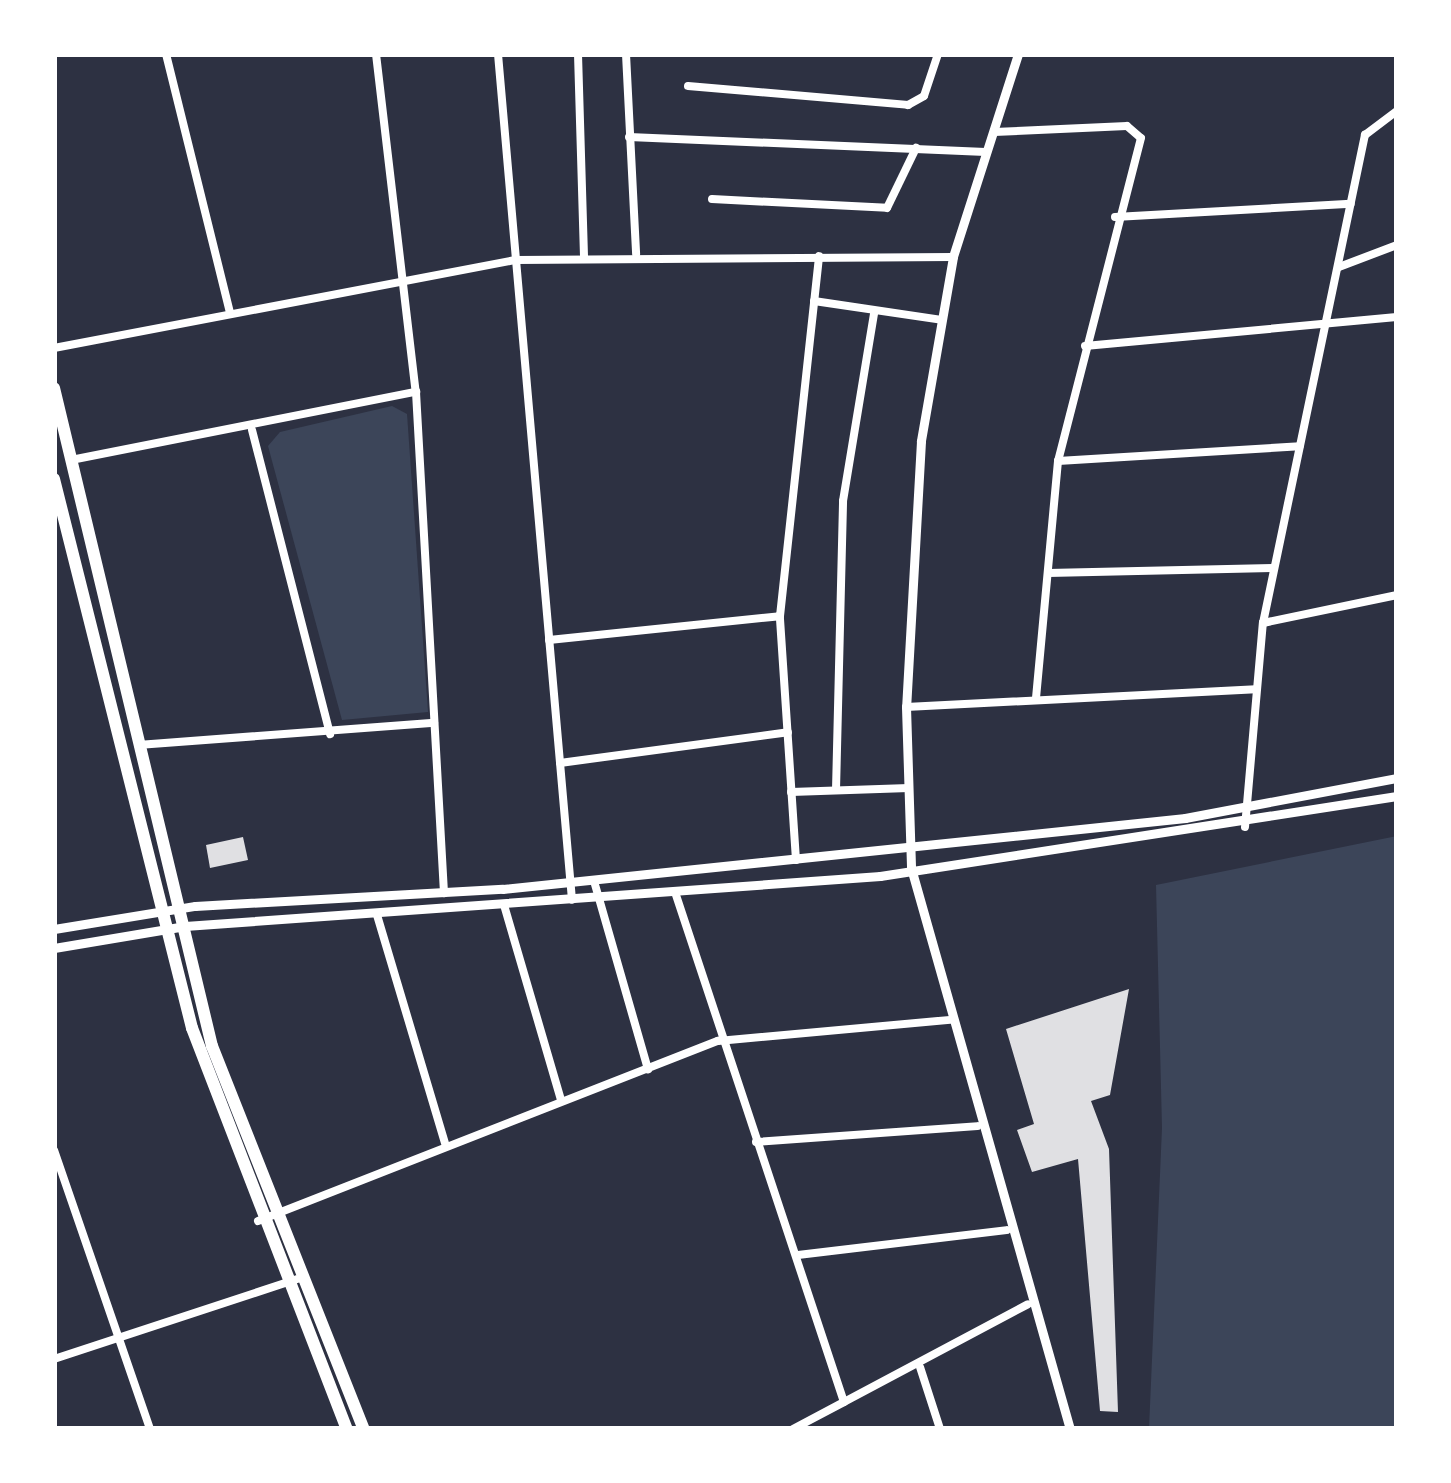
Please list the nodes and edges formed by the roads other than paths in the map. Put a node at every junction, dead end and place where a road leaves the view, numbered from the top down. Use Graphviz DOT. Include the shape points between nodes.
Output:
graph roads {
  1 [pos="166,54"];
  2 [pos="376,54"];
  3 [pos="498,54"];
  4 [pos="578,54"];
  5 [pos="626,54"];
  6 [pos="938,54"];
  7 [pos="1018,54"];
  8 [pos="688,86"];
  9 [pos="1397,111"];
  10 [pos="994,133"];
  11 [pos="629,137"];
  12 [pos="916,148"];
  13 [pos="986,152"];
  14 [pos="712,199"];
  15 [pos="1351,204"];
  16 [pos="1115,218"];
  17 [pos="1397,245"];
  18 [pos="636,254"];
  19 [pos="584,256"];
  20 [pos="819,256"];
  21 [pos="953,257"];
  22 [pos="516,260"];
  23 [pos="1338,268"];
  24 [pos="402,277"];
  25 [pos="814,301"];
  26 [pos="230,313"];
  27 [pos="874,313"];
  28 [pos="1397,317"];
  29 [pos="942,320"];
  30 [pos="1326,324"];
  31 [pos="1085,346"];
  32 [pos="54,348"];
  33 [pos="54,388"];
  34 [pos="416,392"];
  35 [pos="252,430"];
  36 [pos="1300,446"];
  37 [pos="69,460"];
  38 [pos="1058,461"];
  39 [pos="54,479"];
  40 [pos="1275,568"];
  41 [pos="1048,573"];
  42 [pos="1397,595"];
  43 [pos="780,616"];
  44 [pos="1263,623"];
  45 [pos="549,640"];
  46 [pos="1256,689"];
  47 [pos="1036,699"];
  48 [pos="906,707"];
  49 [pos="434,723"];
  50 [pos="788,732"];
  51 [pos="329,734"];
  52 [pos="138,745"];
  53 [pos="560,763"];
  54 [pos="1397,778"];
  55 [pos="1350,787"];
  56 [pos="909,788"];
  57 [pos="836,790"];
  58 [pos="791,792"];
  59 [pos="1397,796"];
  60 [pos="1354,805"];
  61 [pos="1246,807"];
  62 [pos="1245,827"];
  63 [pos="911,848"];
  64 [pos="796,861"];
  65 [pos="911,868"];
  66 [pos="594,881"];
  67 [pos="570,883"];
  68 [pos="675,892"];
  69 [pos="444,893"];
  70 [pos="408,895"];
  71 [pos="598,898"];
  72 [pos="572,900"];
  73 [pos="504,905"];
  74 [pos="180,909"];
  75 [pos="158,912"];
  76 [pos="409,913"];
  77 [pos="377,915"];
  78 [pos="184,926"];
  79 [pos="54,929"];
  80 [pos="162,930"];
  81 [pos="54,948"];
  82 [pos="950,1020"];
  83 [pos="718,1041"];
  84 [pos="648,1069"];
  85 [pos="562,1100"];
  86 [pos="977,1126"];
  87 [pos="756,1142"];
  88 [pos="446,1143"];
  89 [pos="54,1150"];
  90 [pos="265,1218"];
  91 [pos="1007,1230"];
  92 [pos="798,1255"];
  93 [pos="297,1279"];
  94 [pos="283,1286"];
  95 [pos="1028,1304"];
  96 [pos="112,1341"];
  97 [pos="54,1359"];
  98 [pos="920,1367"];
  99 [pos="844,1402"];
  100 [pos="150,1429"];
  101 [pos="347,1429"];
  102 [pos="364,1429"];
  103 [pos="794,1429"];
  104 [pos="940,1429"];
  105 [pos="1070,1429"];
  1 -- 26 [label="street"];
  2 -- 24 [label="street"];
  3 -- 22 [label="street"];
  4 -- 19 [label="street"];
  5 -- 11 [label="street"];
  6 -- 8 [label="street" via="924,96 908,105"];
  7 -- 10 [label="street"];
  9 -- 15 [label="street" via="1365,135"];
  10 -- 13 [label="street"];
  10 -- 16 [label="street" via="1138,131"];
  11 -- 12 [label="street"];
  11 -- 18 [label="street"];
  12 -- 13 [label="street"];
  12 -- 14 [label="street" via="886,208"];
  13 -- 21 [label="street"];
  15 -- 16 [label="street"];
  15 -- 23 [label="street"];
  16 -- 31 [label="street"];
  17 -- 23 [label="street"];
  18 -- 19 [label="street"];
  18 -- 20 [label="street"];
  19 -- 22 [label="street"];
  20 -- 21 [label="street"];
  20 -- 25 [label="street"];
  21 -- 29 [label="street"];
  22 -- 24 [label="street"];
  22 -- 45 [label="street"];
  23 -- 30 [label="street"];
  24 -- 26 [label="street"];
  24 -- 34 [label="street"];
  25 -- 27 [label="street"];
  25 -- 43 [label="street"];
  26 -- 32 [label="street"];
  27 -- 29 [label="street"];
  27 -- 57 [label="street" via="843,501"];
  28 -- 30 [label="street"];
  29 -- 48 [label="street" via="921,442"];
  30 -- 31 [label="street"];
  30 -- 36 [label="street"];
  31 -- 38 [label="street"];
  33 -- 37 [label="highway"];
  34 -- 35 [label="street"];
  34 -- 49 [label="street"];
  35 -- 37 [label="street"];
  35 -- 51 [label="street"];
  36 -- 38 [label="street"];
  36 -- 40 [label="street"];
  37 -- 52 [label="highway"];
  38 -- 41 [label="street"];
  39 -- 75 [label="highway"];
  40 -- 41 [label="street"];
  40 -- 44 [label="street"];
  41 -- 47 [label="street"];
  42 -- 44 [label="street"];
  43 -- 45 [label="street"];
  43 -- 50 [label="street"];
  44 -- 46 [label="street"];
  45 -- 53 [label="street"];
  46 -- 47 [label="street"];
  46 -- 61 [label="street"];
  47 -- 48 [label="street"];
  48 -- 56 [label="street"];
  49 -- 51 [label="street"];
  49 -- 69 [label="street"];
  50 -- 53 [label="street"];
  50 -- 58 [label="street"];
  51 -- 52 [label="street"];
  52 -- 74 [label="highway"];
  53 -- 67 [label="street"];
  54 -- 55 [label="street"];
  55 -- 60 [label="street"];
  55 -- 61 [label="street"];
  56 -- 57 [label="street"];
  56 -- 63 [label="street"];
  57 -- 58 [label="street"];
  58 -- 64 [label="street"];
  59 -- 60 [label="street"];
  60 -- 62 [label="street"];
  61 -- 62 [label="street"];
  61 -- 63 [label="street"];
  62 -- 65 [label="street"];
  63 -- 64 [label="street"];
  63 -- 65 [label="street"];
  64 -- 66 [label="street"];
  65 -- 68 [label="street"];
  65 -- 82 [label="street"];
  66 -- 67 [label="street"];
  66 -- 71 [label="street"];
  67 -- 69 [label="street"];
  67 -- 72 [label="street"];
  68 -- 71 [label="street"];
  68 -- 83 [label="street"];
  69 -- 70 [label="street"];
  70 -- 74 [label="street"];
  70 -- 76 [label="street"];
  71 -- 72 [label="street"];
  71 -- 84 [label="street"];
  72 -- 73 [label="street"];
  73 -- 76 [label="street"];
  73 -- 85 [label="street"];
  74 -- 75 [label="street"];
  74 -- 78 [label="highway"];
  75 -- 79 [label="street"];
  75 -- 80 [label="highway"];
  76 -- 77 [label="street"];
  77 -- 78 [label="street"];
  77 -- 88 [label="street"];
  78 -- 80 [label="street"];
  78 -- 90 [label="highway"];
  80 -- 81 [label="street"];
  80 -- 90 [label="highway"];
  82 -- 83 [label="street"];
  82 -- 86 [label="street"];
  83 -- 84 [label="street"];
  83 -- 87 [label="street"];
  84 -- 85 [label="street"];
  85 -- 88 [label="street"];
  86 -- 87 [label="street"];
  86 -- 91 [label="street"];
  87 -- 92 [label="street"];
  88 -- 90 [label="street"];
  89 -- 96 [label="street"];
  90 -- 93 [label="highway"];
  90 -- 94 [label="highway"];
  91 -- 92 [label="street"];
  91 -- 95 [label="street"];
  92 -- 99 [label="street"];
  93 -- 94 [label="street"];
  93 -- 102 [label="highway"];
  94 -- 96 [label="street"];
  94 -- 101 [label="highway"];
  95 -- 98 [label="street"];
  95 -- 105 [label="street"];
  96 -- 97 [label="street"];
  96 -- 100 [label="street"];
  98 -- 99 [label="street"];
  98 -- 104 [label="street"];
  99 -- 103 [label="street"];
}
